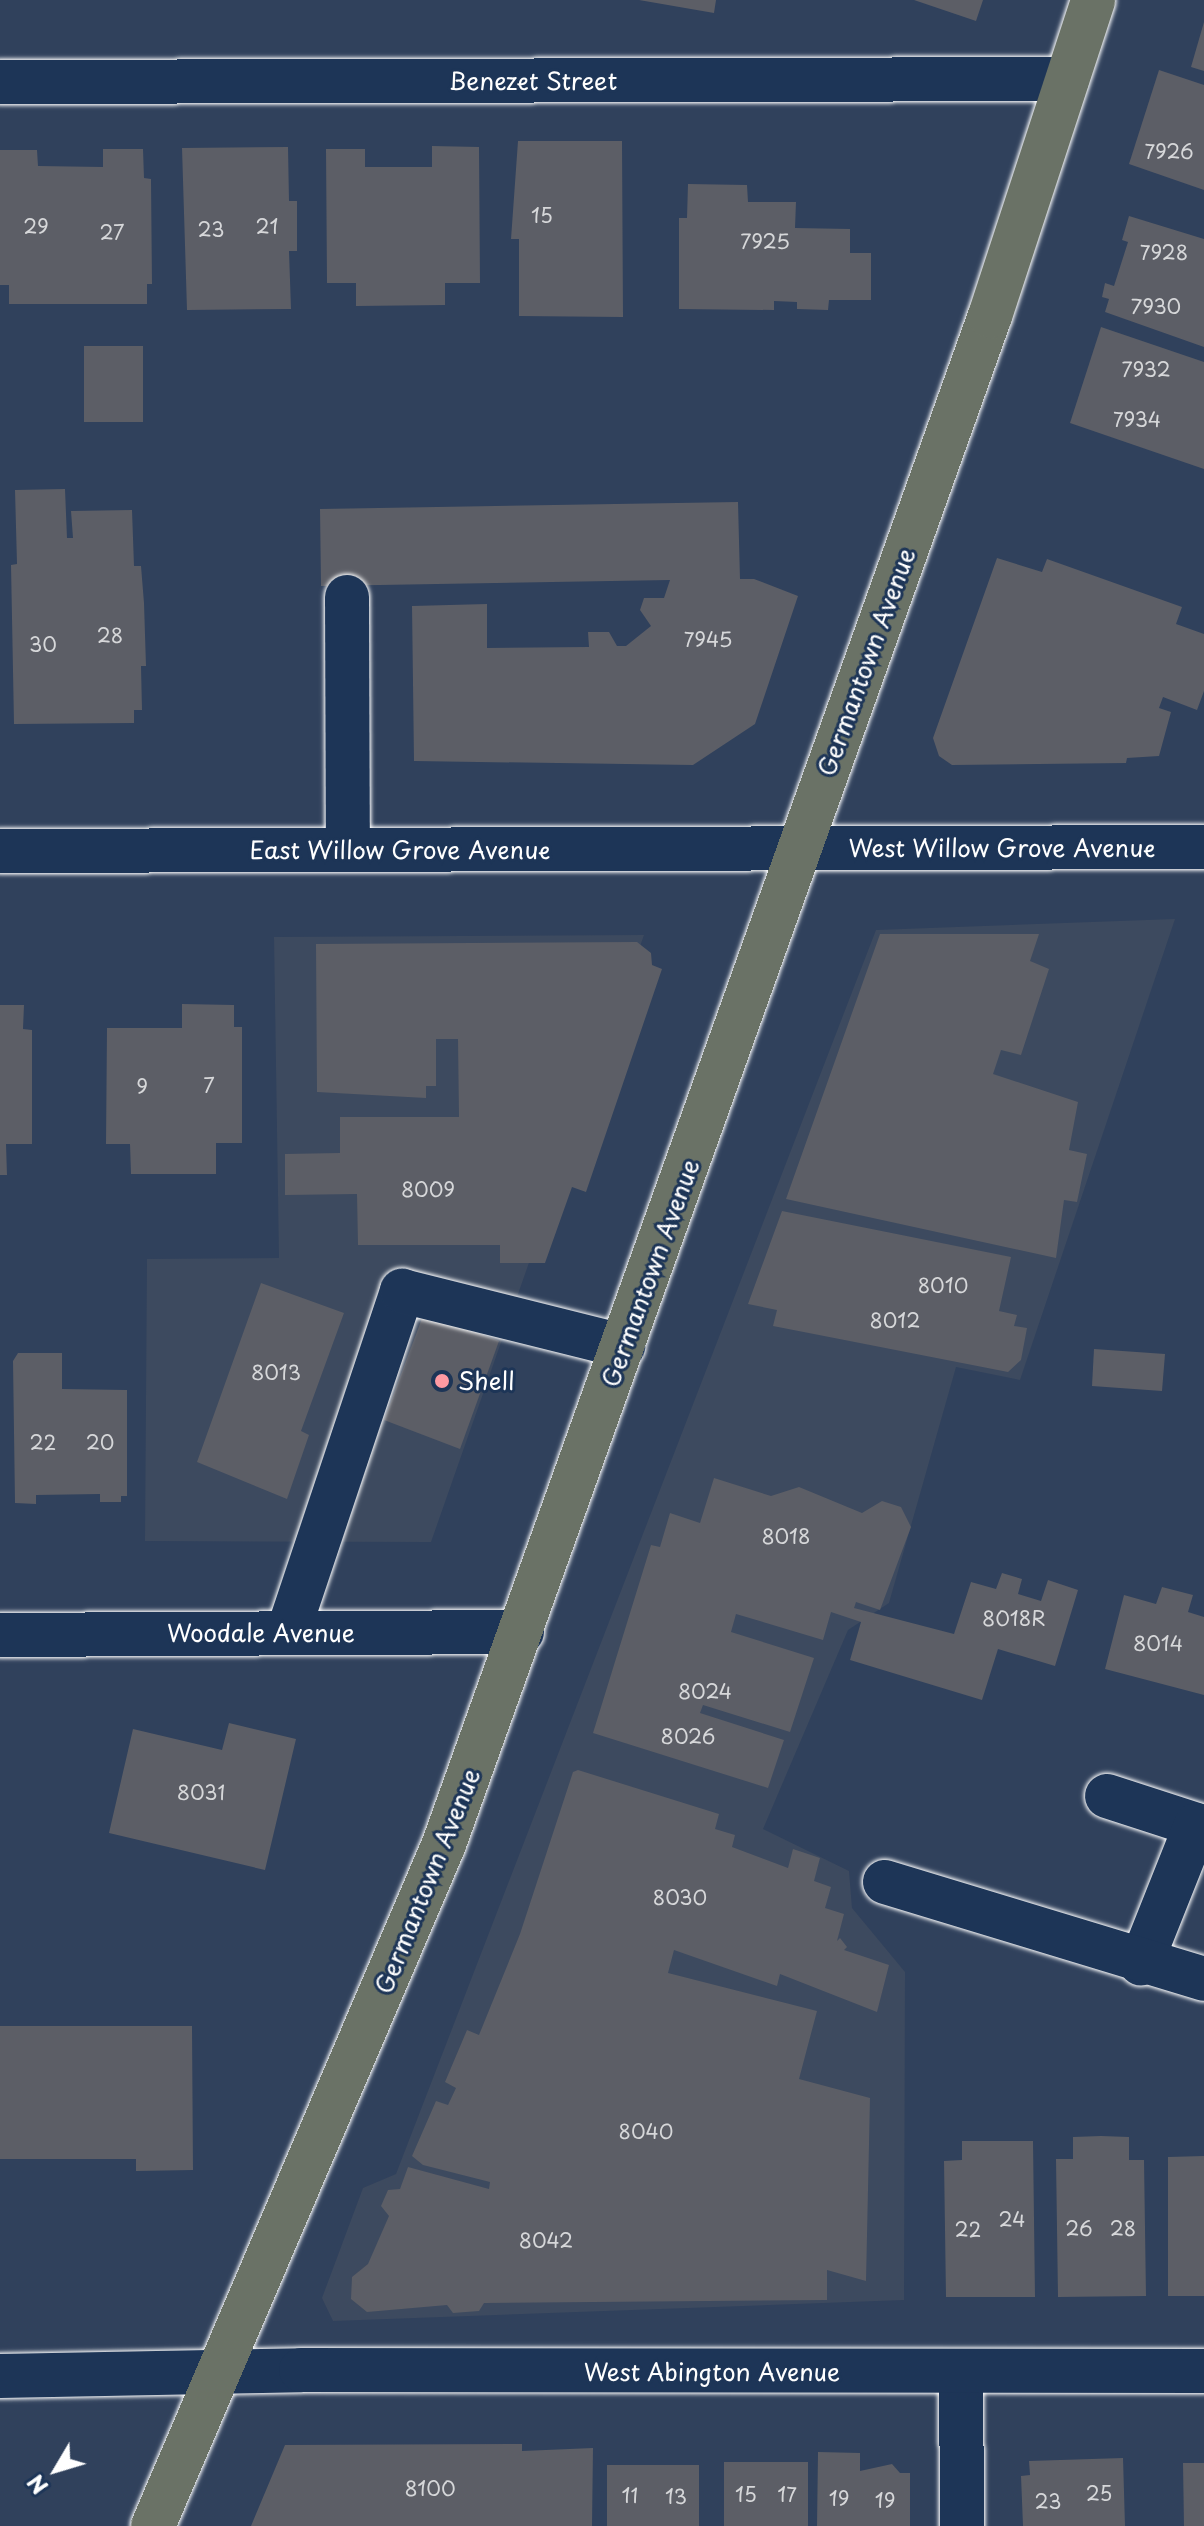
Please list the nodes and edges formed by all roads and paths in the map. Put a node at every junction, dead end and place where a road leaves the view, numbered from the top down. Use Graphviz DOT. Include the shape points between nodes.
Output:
graph roads {
  1 [pos="1093,0"];
  2 [pos="1067,79"];
  3 [pos="0,82"];
  4 [pos="347,597"];
  5 [pos="1204,847"];
  6 [pos="348,849"];
  7 [pos="799,850"];
  8 [pos="0,851"];
  9 [pos="623,1346"];
  10 [pos="288,1632"];
  11 [pos="522,1632"];
  12 [pos="0,1635"];
  13 [pos="1107,1796"];
  14 [pos="1200,1826"];
  15 [pos="885,1882"];
  16 [pos="1141,1963"];
  17 [pos="1204,1979"];
  18 [pos="1204,2371"];
  19 [pos="221,2373"];
  20 [pos="961,2373"];
  21 [pos="0,2376"];
  22 [pos="153,2526"];
  23 [pos="962,2526"];
  1 -- 2 [label="main road, Germantown Avenue"];
  2 -- 3 [label="street, Benezet Street"];
  2 -- 7 [label="main road, Germantown Avenue" via="990,316"];
  4 -- 6 [label="street"];
  5 -- 7 [label="street, West Willow Grove Avenue"];
  6 -- 7 [label="street, East Willow Grove Avenue"];
  6 -- 8 [label="street, East Willow Grove Avenue"];
  7 -- 9 [label="main road, Germantown Avenue"];
  9 -- 10 [label="street" via="402,1291"];
  9 -- 11 [label="main road, Germantown Avenue"];
  10 -- 11 [label="street, Woodale Avenue"];
  10 -- 12 [label="street, Woodale Avenue"];
  11 -- 19 [label="main road, Germantown Avenue" via="444,1844"];
  13 -- 14 [label="street"];
  14 -- 16 [label="street"];
  15 -- 16 [label="street"];
  16 -- 17 [label="street"];
  18 -- 20 [label="street, West Abington Avenue"];
  19 -- 20 [label="street, West Abington Avenue"];
  19 -- 21 [label="street, West Abington Avenue"];
  19 -- 22 [label="main road, Germantown Avenue"];
  20 -- 23 [label="street"];
}
